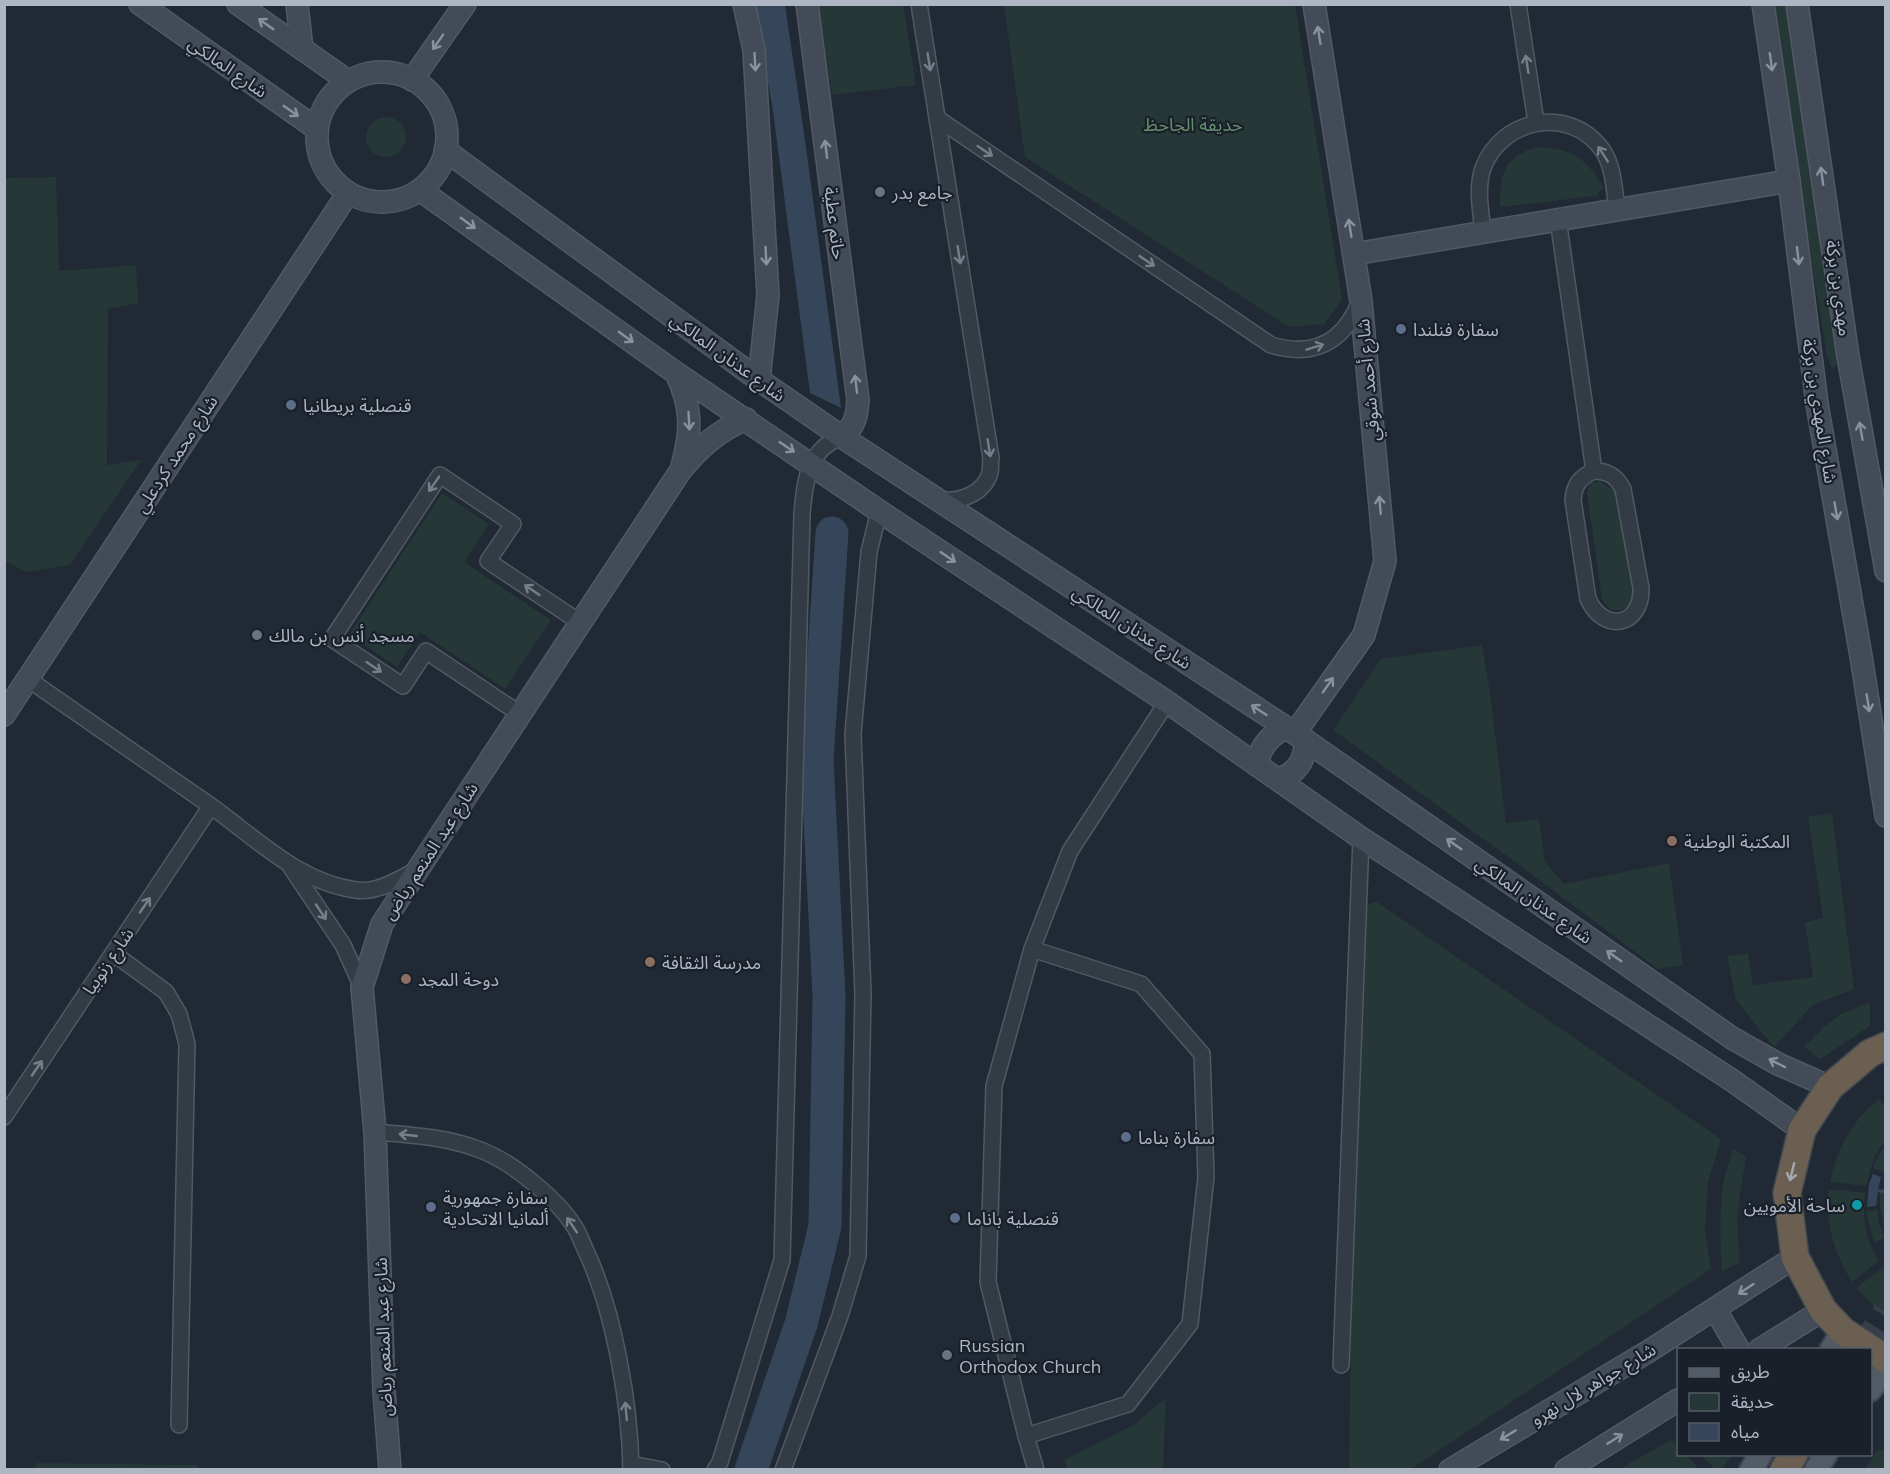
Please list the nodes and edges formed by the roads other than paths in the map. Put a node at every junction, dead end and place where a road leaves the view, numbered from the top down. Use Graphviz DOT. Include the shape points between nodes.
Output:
graph roads {
  1 [pos="140,4"];
  2 [pos="238,4"];
  3 [pos="297,4"];
  4 [pos="465,4"];
  5 [pos="744,4"];
  6 [pos="807,4"];
  7 [pos="919,4"];
  8 [pos="1314,4"];
  9 [pos="1518,4"];
  10 [pos="1763,4"];
  11 [pos="1797,4"];
  12 [pos="302,49"];
  13 [pos="412,80"];
  14 [pos="348,81"];
  15 [pos="937,118"];
  16 [pos="1536,122"];
  17 [pos="317,129"];
  18 [pos="445,150"];
  19 [pos="1789,181"];
  20 [pos="420,190"];
  21 [pos="348,193"];
  22 [pos="1617,209"];
  23 [pos="1558,219"];
  24 [pos="1483,232"];
  25 [pos="1354,254"];
  26 [pos="1360,301"];
  27 [pos="676,373"];
  28 [pos="759,380"];
  29 [pos="746,419"];
  30 [pos="842,437"];
  31 [pos="812,464"];
  32 [pos="681,470"];
  33 [pos="1594,471"];
  34 [pos="939,500"];
  35 [pos="879,511"];
  36 [pos="1886,571"];
  37 [pos="581,623"];
  38 [pos="28,678"];
  39 [pos="1167,702"];
  40 [pos="520,714"];
  41 [pos="4,715"];
  42 [pos="1295,734"];
  43 [pos="1257,765"];
  44 [pos="1278,779"];
  45 [pos="211,806"];
  46 [pos="1886,816"];
  47 [pos="1361,838"];
  48 [pos="288,864"];
  49 [pos="417,871"];
  50 [pos="1032,949"];
  51 [pos="113,953"];
  52 [pos="362,987"];
  53 [pos="1886,1046"];
  54 [pos="1830,1087"];
  55 [pos="4,1117"];
  56 [pos="1802,1130"];
  57 [pos="375,1132"];
  58 [pos="1795,1257"];
  59 [pos="1715,1309"];
  60 [pos="1823,1310"];
  61 [pos="1837,1340"];
  62 [pos="1738,1348"];
  63 [pos="1762,1348"];
  64 [pos="1858,1348"];
  65 [pos="1872,1354"];
  66 [pos="1886,1359"];
  67 [pos="1341,1365"];
  68 [pos="1886,1368"];
  69 [pos="1872,1387"];
  70 [pos="384,1391"];
  71 [pos="1677,1401"];
  72 [pos="179,1425"];
  73 [pos="1026,1436"];
  74 [pos="1760,1456"];
  75 [pos="1793,1456"];
  76 [pos="1825,1456"];
  77 [pos="631,1467"];
  78 [pos="379,1470"];
  79 [pos="390,1470"];
  80 [pos="662,1470"];
  81 [pos="716,1470"];
  82 [pos="783,1470"];
  83 [pos="1036,1470"];
  84 [pos="1450,1470"];
  85 [pos="1566,1470"];
  86 [pos="1751,1470"];
  87 [pos="1784,1470"];
  88 [pos="1816,1470"];
  1 -- 17 [label="main road, شارع المالكي, one-way"];
  12 -- 2 [label="main road, one-way"];
  3 -- 12 [label="main road"];
  4 -- 13 [label="main road, one-way"];
  5 -- 28 [label="main road, one-way" via="754,50 768,295"];
  30 -- 6 [label="main road, حاتم عطية, one-way" via="856,421 858,400"];
  7 -- 15 [label="street, one-way"];
  25 -- 8 [label="main road, شارع أحمد شوقي, one-way"];
  16 -- 9 [label="street, one-way"];
  10 -- 19 [label="main road, شارع المهدي بن بركة, one-way"];
  36 -- 11 [label="main road, مهدي بن بركة, one-way" via="1848,356"];
  12 -- 14 [label="main road"];
  13 -- 14 [label="main road" via="380,73"];
  13 -- 18 [label="main road" via="428,92 440,109 446,129"];
  14 -- 17 [label="main road" via="322,110"];
  15 -- 26 [label="street, one-way" via="1271,345 1287,350 1318,347 1345,329"];
  15 -- 34 [label="street, one-way" via="991,458 989,474 973,494 951,501"];
  22 -- 16 [label="street, one-way" via="1610,165 1601,148 1584,132 1558,122"];
  16 -- 24 [label="street" via="1511,132 1493,149 1482,170"];
  17 -- 21 [label="main road" via="317,148 323,166"];
  18 -- 20 [label="main road" via="440,165"];
  18 -- 28 [label="main road, شارع عدنان المالكي"];
  19 -- 22 [label="main road"];
  19 -- 46 [label="main road, شارع المهدي بن بركة, one-way" via="1817,404"];
  20 -- 21 [label="main road" via="403,199 384,202"];
  20 -- 27 [label="main road, one-way"];
  21 -- 38 [label="main road, شارع محمد كردعلي"];
  22 -- 23 [label="main road"];
  23 -- 24 [label="main road"];
  23 -- 33 [label="street"];
  24 -- 25 [label="main road"];
  25 -- 26 [label="main road, شارع أحمد شوقي"];
  42 -- 26 [label="main road, شارع أحمد شوقي, one-way" via="1364,635 1385,561"];
  27 -- 29 [label="main road"];
  27 -- 32 [label="main road, شارع عبد المنعم رياض, one-way" via="689,417"];
  28 -- 30 [label="main road, شارع عدنان المالكي"];
  29 -- 31 [label="main road, one-way"];
  29 -- 32 [label="main road, شارع عبد المنعم رياض" via="707,441"];
  30 -- 31 [label="street" via="823,447"];
  30 -- 34 [label="main road, شارع عدنان المالكي"];
  31 -- 35 [label="main road"];
  31 -- 81 [label="street" via="802,514 782,1260"];
  32 -- 37 [label="main road, شارع عبد المنعم رياض"];
  33 -- 33 [label="street" via="1578,482 1574,500 1588,599 1593,611 1614,622 1636,611 1641,588 1623,489 1611,474"];
  42 -- 34 [label="main road, شارع عدنان المالكي, one-way"];
  35 -- 39 [label="main road, one-way"];
  35 -- 82 [label="street" via="869,552 853,734 863,994 858,1256"];
  37 -- 40 [label="main road, شارع عبد المنعم رياض"];
  37 -- 40 [label="street, one-way" via="488,561 513,524 440,475 332,639 403,686 426,651"];
  38 -- 41 [label="main road, شارع محمد كردعلي"];
  38 -- 45 [label="street"];
  39 -- 43 [label="main road"];
  39 -- 50 [label="street" via="1070,851"];
  40 -- 49 [label="main road, شارع عبد المنعم رياض"];
  42 -- 43 [label="main road" via="1279,731 1266,742"];
  42 -- 44 [label="main road" via="1304,758 1300,766"];
  54 -- 42 [label="main road, شارع عدنان المالكي, one-way" via="1732,1038"];
  43 -- 44 [label="main road"];
  44 -- 47 [label="main road"];
  45 -- 48 [label="street"];
  51 -- 45 [label="street, شارع زنوبيا, one-way"];
  47 -- 56 [label="main road"];
  47 -- 67 [label="street"];
  48 -- 49 [label="street" via="326,883 358,891 384,887"];
  48 -- 52 [label="street, one-way" via="343,945"];
  49 -- 52 [label="main road, شارع عبد المنعم رياض" via="382,924"];
  50 -- 73 [label="street" via="994,1086 988,1282"];
  50 -- 73 [label="street" via="1141,984 1202,1054 1206,1178 1190,1324 1128,1404"];
  55 -- 51 [label="street, شارع زنوبيا, one-way"];
  51 -- 72 [label="street" via="166,992 179,1014 187,1044"];
  52 -- 57 [label="main road, شارع عبد المنعم رياض"];
  53 -- 54 [label="highway" via="1870,1053"];
  54 -- 56 [label="highway"];
  56 -- 58 [label="highway, one-way" via="1787,1193"];
  57 -- 70 [label="main road, شارع عبد المنعم رياض"];
  77 -- 57 [label="street, one-way" via="626,1403 613,1335 596,1272 574,1226 547,1195 484,1152 443,1138"];
  58 -- 59 [label="main road, شارع جواهر لال نهرو, one-way"];
  58 -- 60 [label="highway"];
  59 -- 62 [label="main road"];
  59 -- 84 [label="main road, شارع جواهر لال نهرو, one-way"];
  60 -- 61 [label="highway"];
  60 -- 63 [label="main road"];
  61 -- 64 [label="highway"];
  65 -- 66 [label="highway"];
  68 -- 69 [label="main road"];
  70 -- 78 [label="street"];
  70 -- 79 [label="main road, شارع عبد المنعم رياض"];
  85 -- 71 [label="main road, one-way"];
  73 -- 83 [label="street"];
  74 -- 86 [label="main road"];
  75 -- 87 [label="highway"];
  76 -- 88 [label="main road"];
  77 -- 80 [label="street"];
}
